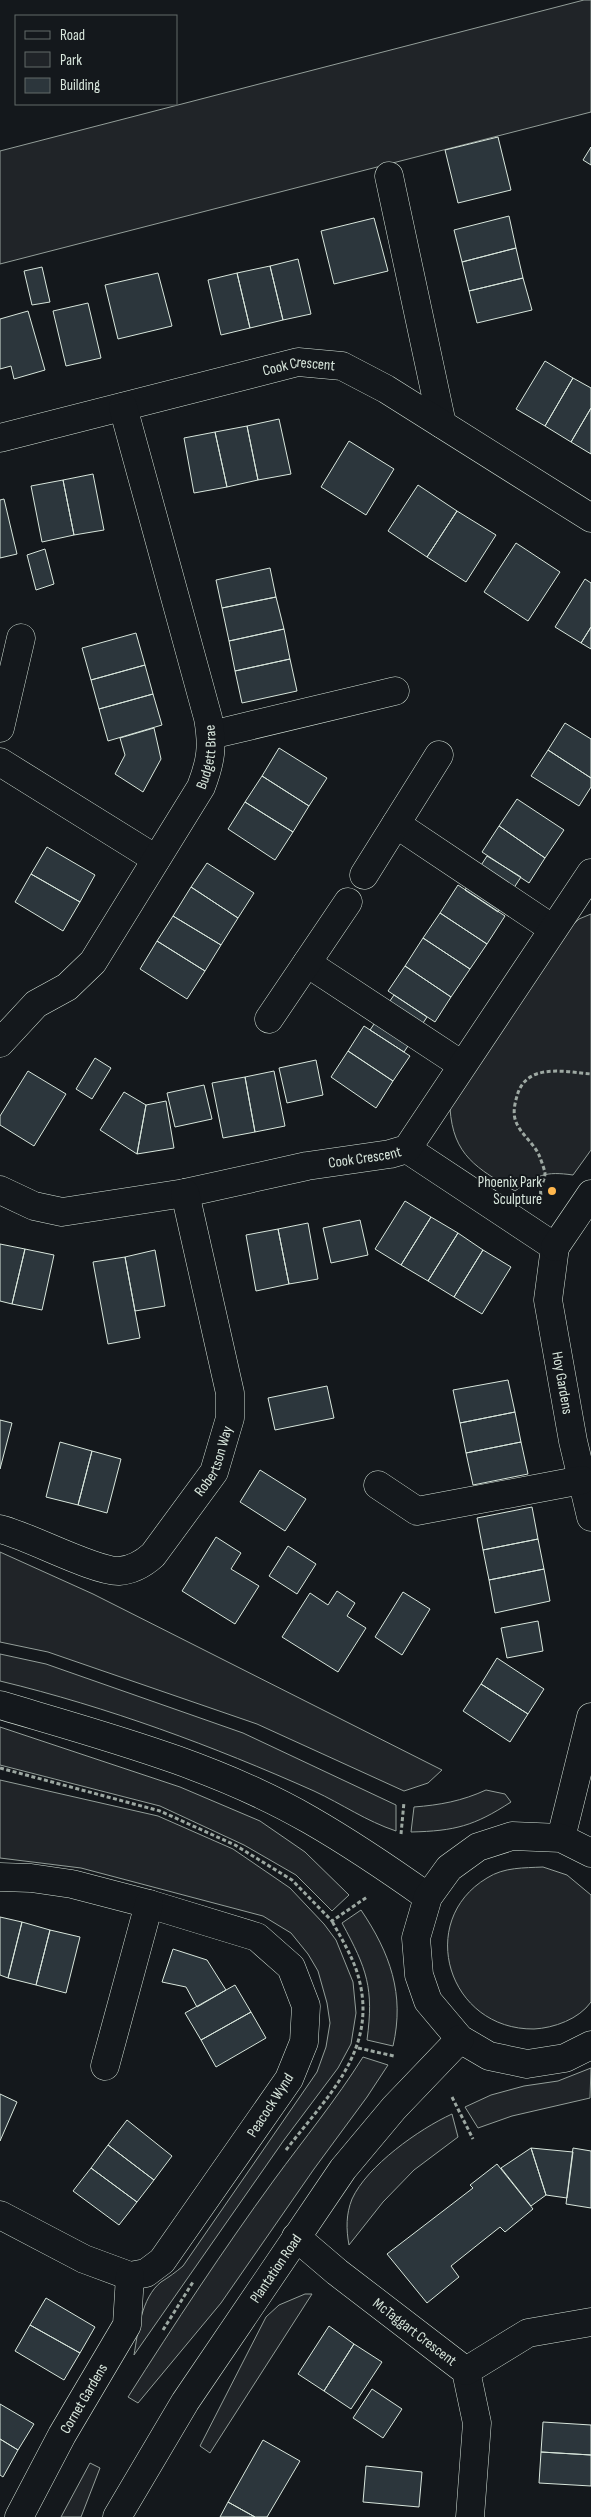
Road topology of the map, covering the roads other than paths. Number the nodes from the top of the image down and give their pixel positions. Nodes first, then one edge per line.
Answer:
1 (389, 176) dead end
2 (122, 407) junction
3 (442, 424) junction
4 (0, 438) edge
5 (591, 518) edge
6 (21, 638) dead end
7 (396, 691) dead end
8 (0, 728) edge
9 (211, 735) junction
10 (439, 755) dead end
11 (0, 762) edge
12 (396, 824) junction
13 (156, 859) junction
14 (591, 873) edge
15 (364, 875) dead end
16 (348, 902) dead end
17 (553, 929) junction
18 (307, 963) junction
19 (269, 1019) dead end
20 (0, 1043) edge
21 (462, 1065) junction
22 (407, 1148) junction
23 (0, 1190) edge
24 (185, 1193) junction
25 (591, 1194) edge
26 (555, 1247) junction
27 (582, 1480) junction
28 (378, 1484) dead end
29 (591, 1517) edge
30 (0, 1529) edge
31 (0, 1705) edge
32 (591, 1717) edge
33 (561, 1838) junction
34 (591, 1853) edge
35 (0, 1877) edge
36 (428, 1897) junction
37 (149, 1904) junction
38 (460, 2038) junction
39 (591, 2045) edge
40 (105, 2066) dead end
41 (0, 2215) edge
42 (296, 2237) junction
43 (130, 2276) junction
44 (591, 2322) edge
45 (466, 2372) junction
46 (18, 2517) edge
47 (117, 2517) edge
48 (470, 2517) edge

1 - 3 street
2 - 3 street, Cook Crescent
2 - 4 street, Cook Crescent
2 - 9 street, Budgett Brae
3 - 5 street, Cook Crescent
6 - 8 street
7 - 9 street
9 - 13 street, Budgett Brae
10 - 12 street
11 - 13 street
12 - 15 street
12 - 17 street
13 - 20 street, Budgett Brae
14 - 17 street, Cook Crescent
16 - 18 street
17 - 21 street, Cook Crescent
18 - 19 street
18 - 21 street
21 - 22 street, Cook Crescent
22 - 24 street, Cook Crescent
22 - 26 street
23 - 24 street, Cook Crescent
24 - 30 street, Robertson Way
25 - 26 street, Hoy Gardens
26 - 27 street, Hoy Gardens
27 - 28 street
27 - 29 street, Hoy Gardens
31 - 36 street
32 - 33 street
33 - 34 street
33 - 36 street
35 - 37 street, Peacock Wynd
36 - 38 street
37 - 40 street
37 - 43 street, Peacock Wynd
38 - 39 street
38 - 42 street, Plantation Road
41 - 43 street
42 - 45 street, McTaggart Crescent
42 - 47 street, Plantation Road
43 - 46 street, Cornet Gardens
44 - 45 street
45 - 48 street, McTaggart Crescent

